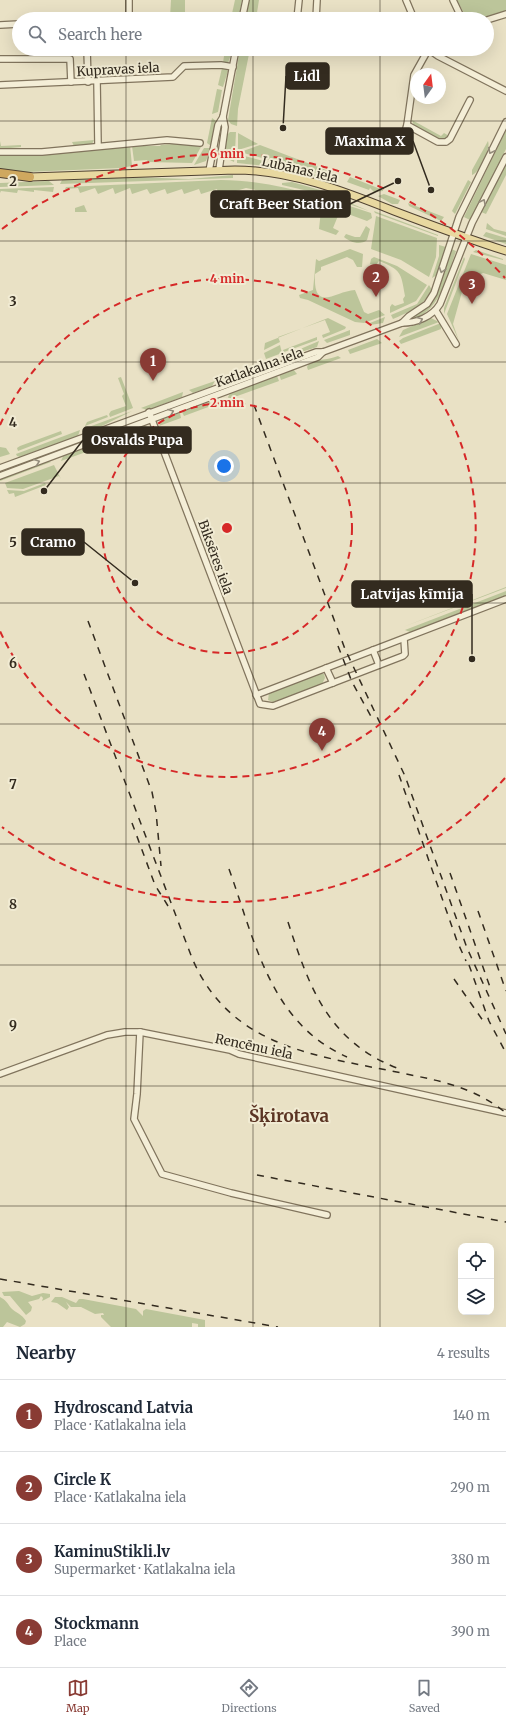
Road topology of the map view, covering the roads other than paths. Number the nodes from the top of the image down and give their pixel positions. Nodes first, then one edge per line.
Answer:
1 (129, 0) edge
2 (246, 0) edge
3 (299, 0) edge
4 (317, 0) edge
5 (406, 0) edge
6 (453, 0) edge
7 (129, 12) edge
8 (243, 12) edge
9 (298, 12) edge
10 (316, 12) edge
11 (411, 12) edge
12 (459, 12) edge
13 (506, 14) edge
14 (494, 18) edge
15 (12, 24) edge
16 (0, 25) edge
17 (87, 56) edge
18 (234, 56) edge
19 (424, 56) edge
20 (441, 56) edge
21 (0, 59) edge
22 (232, 67) junction
23 (97, 81) junction
24 (71, 82) junction
25 (88, 82) junction
26 (0, 86) edge
27 (506, 91) edge
28 (470, 100) dead end
29 (223, 117) junction
30 (506, 122) edge
31 (407, 125) junction
32 (200, 143) dead end
33 (98, 145) junction
34 (399, 150) dead end
35 (0, 152) edge
36 (506, 157) edge
37 (219, 170) junction
38 (209, 171) junction
39 (0, 173) edge
40 (30, 176) junction
41 (0, 179) edge
42 (454, 233) junction
43 (466, 237) junction
44 (506, 251) edge
45 (436, 311) junction
46 (402, 322) junction
47 (456, 344) dead end
48 (322, 352) junction
49 (150, 412) junction
50 (153, 419) junction
51 (0, 468) edge
52 (0, 476) edge
53 (506, 599) edge
54 (404, 639) junction
55 (373, 650) junction
56 (379, 665) junction
57 (326, 668) junction
58 (333, 683) junction
59 (256, 695) junction
60 (140, 1032) junction
61 (0, 1074) edge
62 (506, 1113) edge
63 (326, 1215) dead end

1 - 7 street
2 - 8 street
3 - 9 street
4 - 10 street
5 - 11 street
6 - 12 street
13 - 14 street
15 - 16 street
17 - 25 street
18 - 22 street
19 - 31 street
20 - 27 street
21 - 24 street
22 - 23 street, Kupravas iela
22 - 29 street
23 - 25 street, Kupravas iela
23 - 33 street
24 - 25 street, Kupravas iela
24 - 26 street, Kupravas iela
28 - 31 street
29 - 37 street
29 - 38 street
30 -> 42 street, Katlakalna iela
31 - 34 street
32 - 33 street
33 - 35 street
43 -> 36 street
37 - 38 main road, Lubānas iela
37 - 42 main road, Lubānas iela
38 - 40 main road, Lubānas iela
39 - 40 highway, Lubānas iela
40 - 41 highway, Lubānas iela
42 - 43 main road, Lubānas iela
42 -> 46 street, Katlakalna iela
43 - 44 main road, Lubānas iela
43 - 45 street
46 -> 45 street, Katlakalna iela
45 - 47 street
46 - 48 street, Katlakalna iela
48 - 49 street, Katlakalna iela
50 -> 48 street, Katlakalna iela
49 - 50 street, Biksēres iela
49 - 51 street, Katlakalna iela
52 -> 50 street, Katlakalna iela
50 - 59 street, Biksēres iela
53 - 54 street
54 - 55 street
54 - 56 street
55 - 56 street
55 - 57 street
56 - 58 street
57 - 58 street
57 - 59 street
58 - 59 street, Biksēres iela
60 - 61 street, Rencēnu iela
60 - 62 street, Rencēnu iela
60 - 63 street

